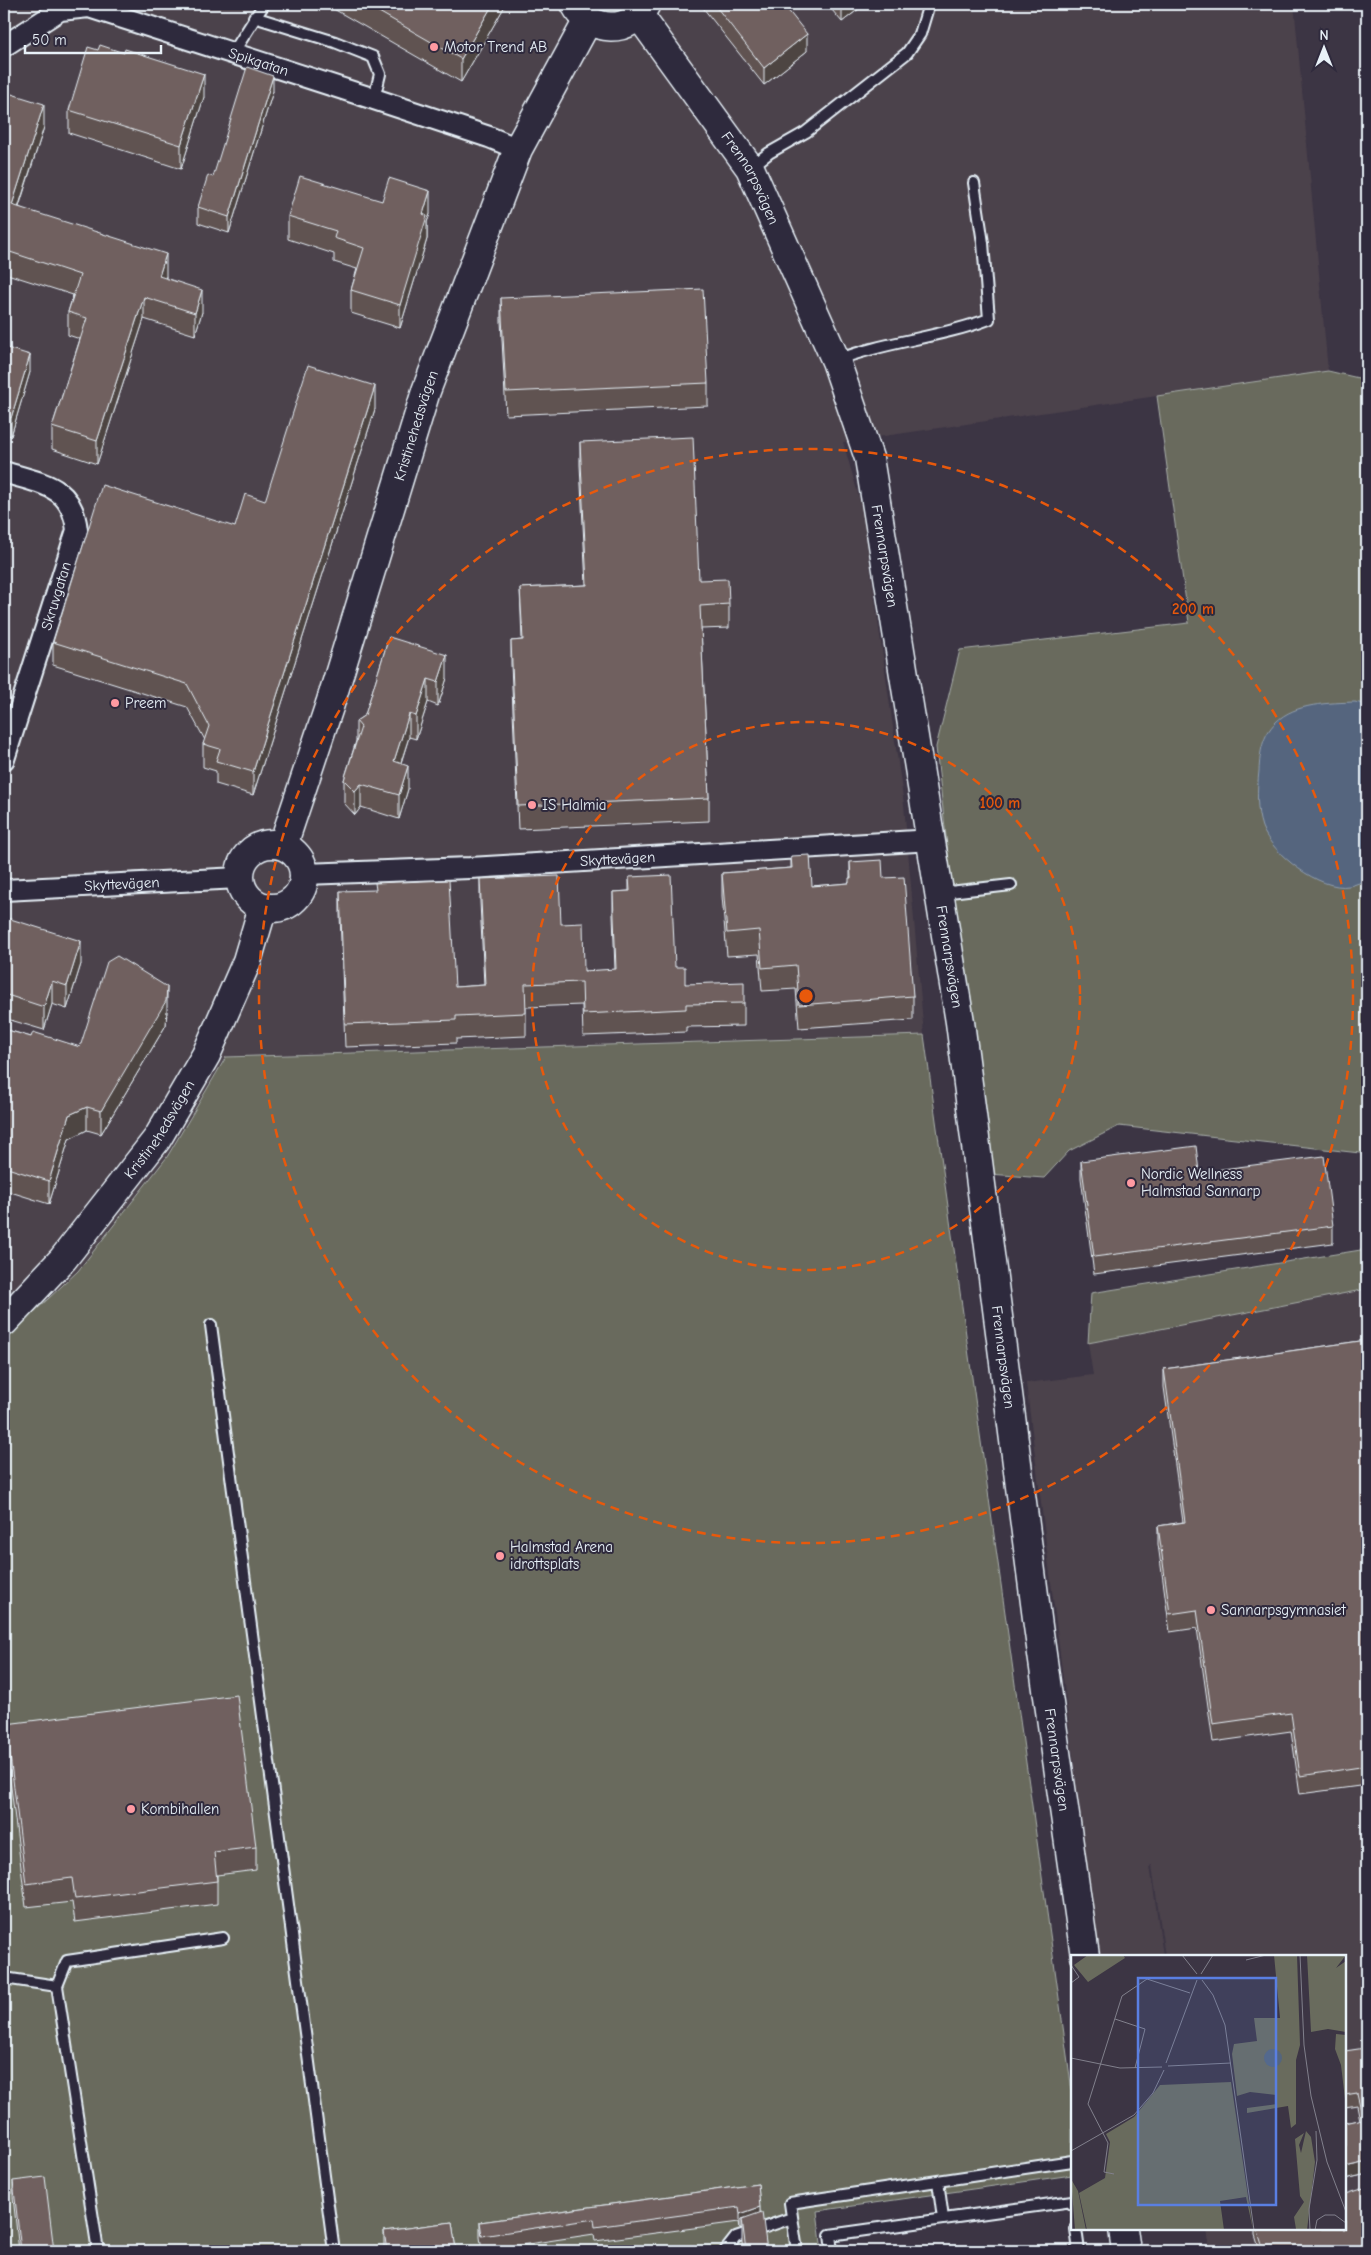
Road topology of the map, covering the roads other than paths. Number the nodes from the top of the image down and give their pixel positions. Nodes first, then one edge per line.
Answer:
1 (264, 4) edge
2 (929, 4) edge
3 (642, 9) edge
4 (581, 12) edge
5 (254, 17) junction
6 (4, 46) edge
7 (233, 52) junction
8 (374, 98) junction
9 (518, 150) junction
10 (750, 168) junction
11 (974, 183) dead end
12 (836, 361) junction
13 (4, 472) edge
14 (4, 759) edge
15 (932, 840) junction
16 (283, 845) junction
17 (304, 874) junction
18 (239, 878) junction
19 (1011, 885) dead end
20 (4, 890) edge
21 (940, 893) junction
22 (263, 907) junction
23 (4, 1322) edge
24 (211, 1325) dead end
25 (224, 1938) dead end
26 (1085, 1955) edge
27 (4, 1978) edge
28 (57, 1986) junction
29 (1071, 2161) edge
30 (938, 2181) junction
31 (1071, 2201) edge
32 (792, 2218) junction
33 (943, 2219) junction
34 (1076, 2230) edge
35 (1123, 2230) edge
36 (98, 2251) edge
37 (334, 2251) edge
38 (725, 2251) edge
39 (797, 2251) edge
40 (832, 2251) edge
41 (1078, 2251) edge
42 (1126, 2251) edge

1 - 5 lane
2 - 10 lane
3 - 4 street, Kristinehedsvägen
3 - 10 street, Frennarpsvägen
4 - 9 street, Kristinehedsvägen
5 - 7 lane
5 - 8 lane
6 - 7 street, Spikgatan
7 - 8 street, Spikgatan
8 - 9 street, Spikgatan
9 - 16 street, Kristinehedsvägen
10 - 12 street, Frennarpsvägen
11 - 12 lane
12 - 15 street, Frennarpsvägen
13 - 14 street, Skruvgatan
15 - 17 street, Skyttevägen
15 - 21 street, Frennarpsvägen
16 - 17 street
16 - 18 street
17 - 22 street
18 - 20 street, Skyttevägen
18 - 22 street
19 - 21 lane
21 - 26 street, Frennarpsvägen
22 - 23 street, Kristinehedsvägen
24 - 37 lane
25 - 28 lane
27 - 28 lane
28 - 36 lane
29 - 30 lane
30 - 32 lane
30 - 33 lane
31 - 33 lane
32 - 38 lane
32 - 39 lane
33 - 40 lane
34 - 41 lane
35 - 42 street

